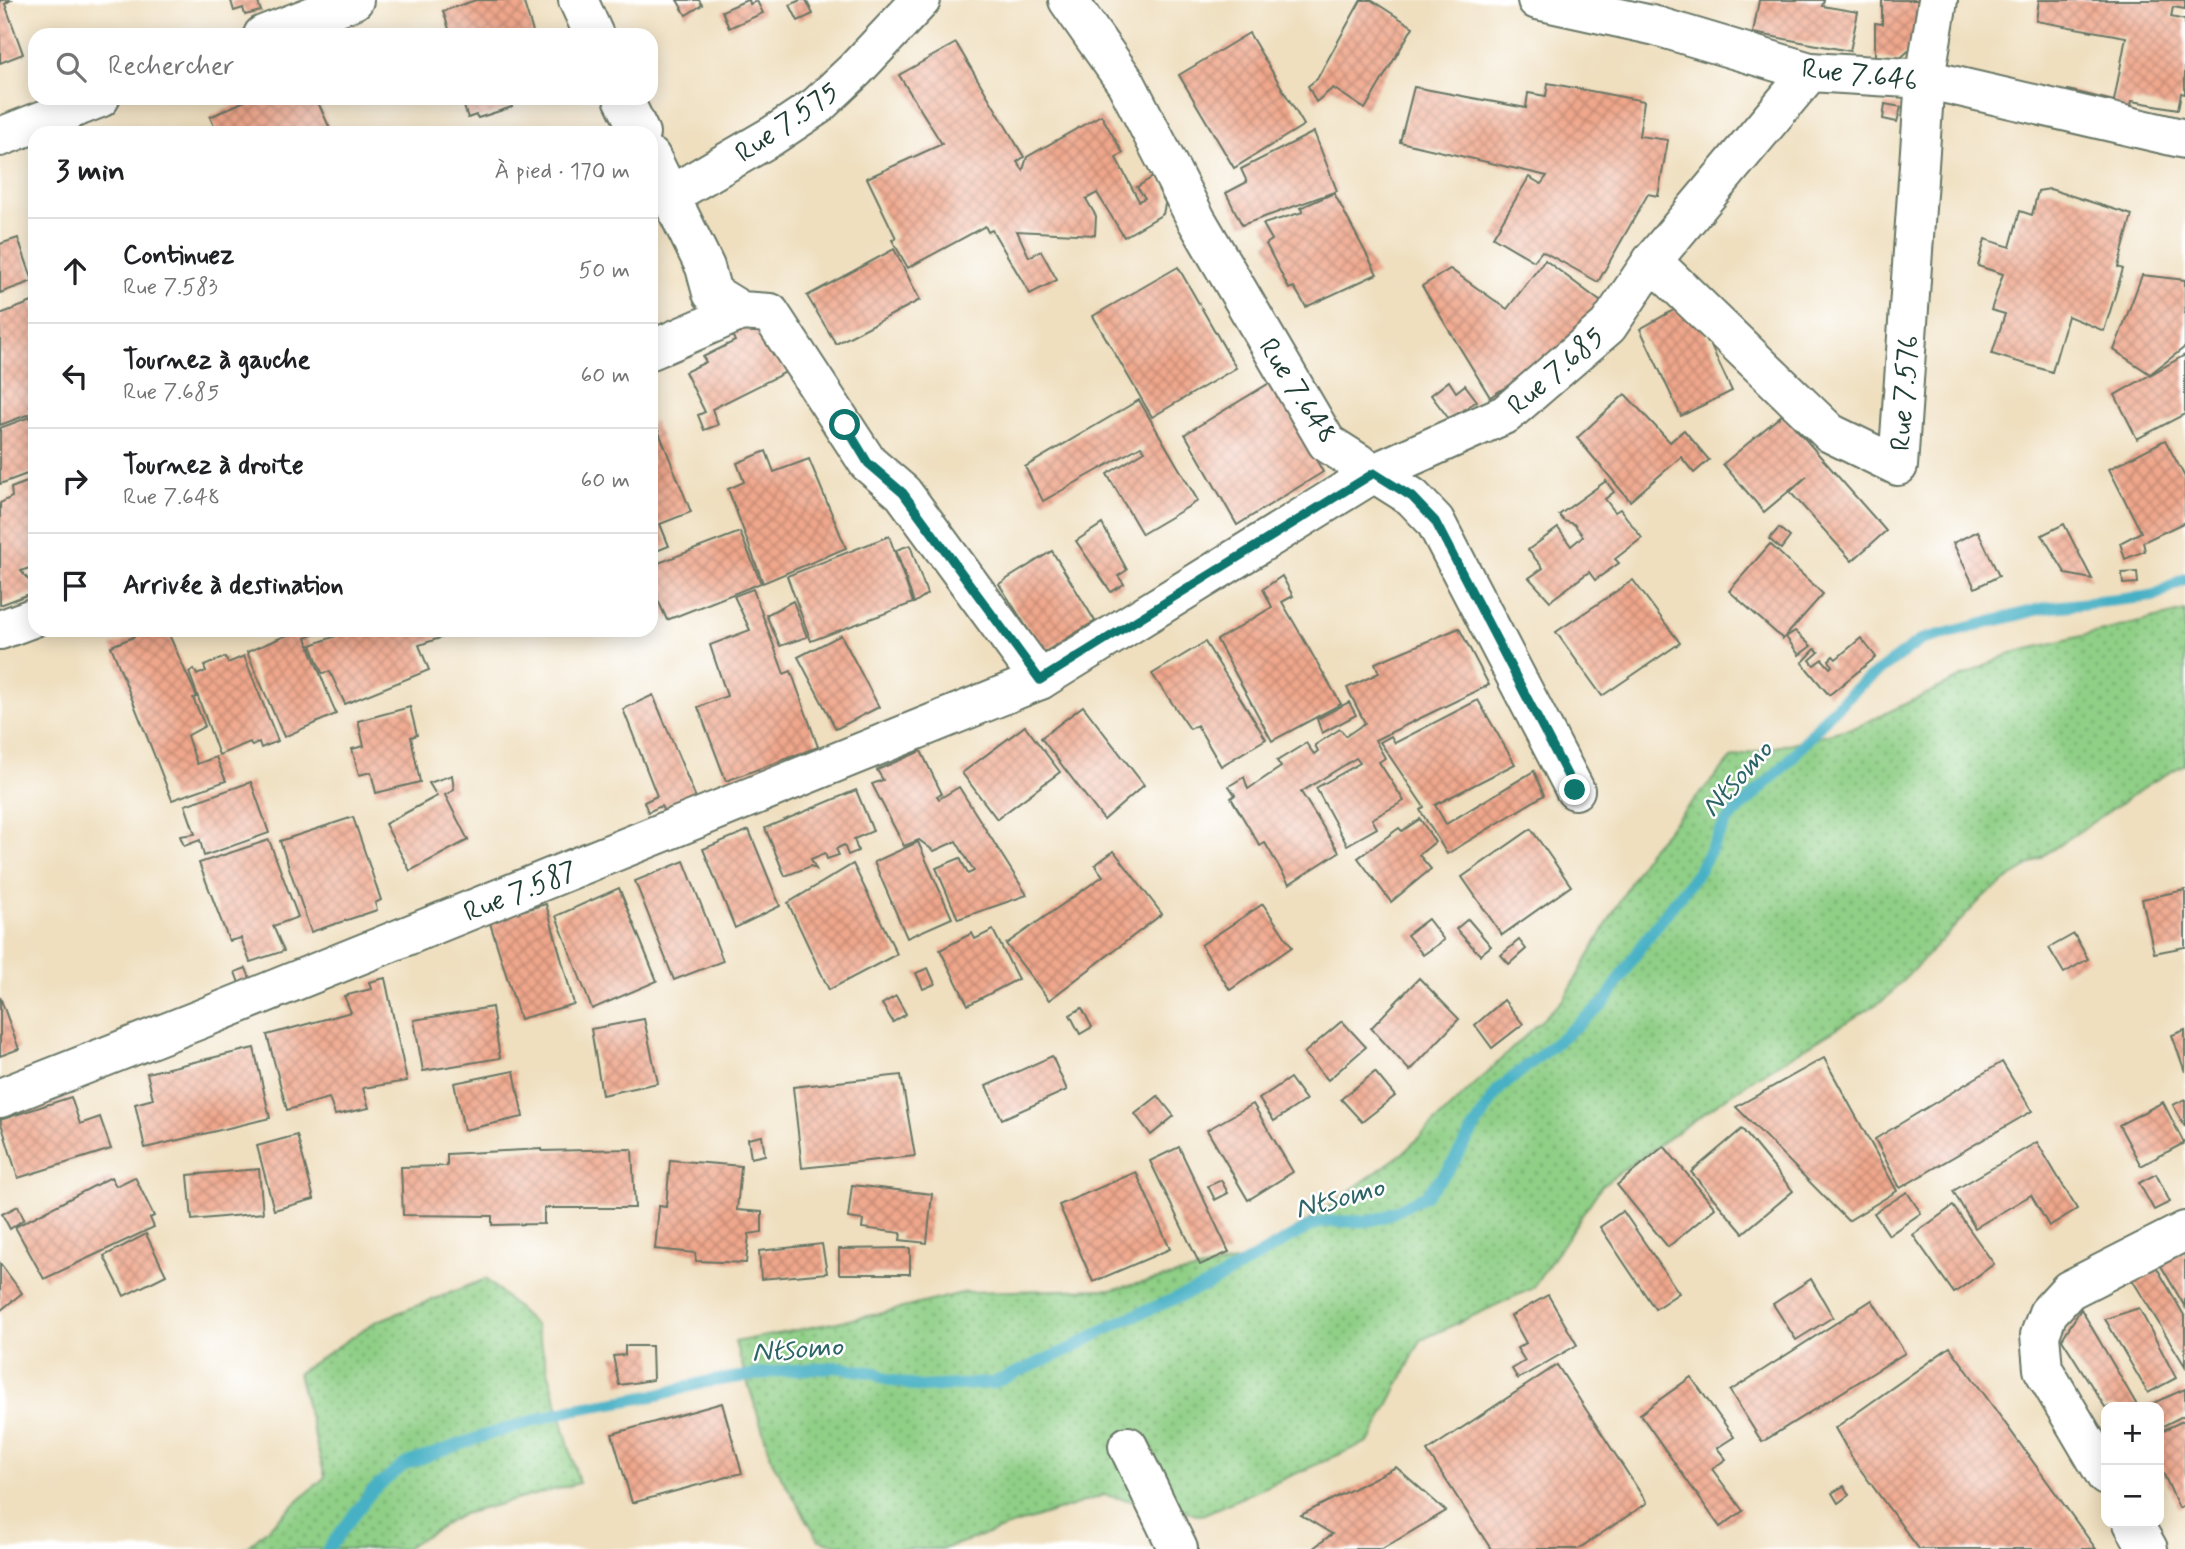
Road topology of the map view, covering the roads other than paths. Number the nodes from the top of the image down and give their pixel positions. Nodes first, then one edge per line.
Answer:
1 (354, 0) edge
2 (578, 0) edge
3 (921, 0) edge
4 (1068, 0) edge
5 (1536, 0) edge
6 (1938, 0) edge
7 (281, 28) edge
8 (591, 28) edge
9 (1810, 72) junction
10 (1925, 79) junction
11 (82, 105) edge
12 (627, 105) edge
13 (637, 126) edge
14 (0, 136) edge
15 (2185, 139) edge
16 (658, 172) edge
17 (669, 196) junction
18 (1652, 261) junction
19 (741, 311) junction
20 (658, 347) edge
21 (1374, 473) junction
22 (28, 620) edge
23 (0, 630) edge
24 (1040, 680) junction
25 (1575, 790) dead end
26 (0, 1098) edge
27 (2185, 1231) edge
28 (1128, 1446) dead end
29 (2101, 1468) edge
30 (2136, 1528) edge
31 (1178, 1549) edge
32 (2148, 1549) edge

1 - 7 street
2 - 8 street
3 - 17 street, Rue 7.575
4 - 21 street, Rue 7.648
5 - 9 street, Rue 7.646
6 - 10 street, Rue 7.576
9 - 10 street, Rue 7.646
9 - 18 street, Rue 7.685
10 - 15 street, Rue 7.646
10 - 18 street, Rue 7.576
11 - 14 street
12 - 13 street
16 - 17 street
17 - 19 street
18 - 21 street, Rue 7.685
19 - 20 street
19 - 24 street
21 - 24 street, Rue 7.685
21 - 25 street, Rue 7.648
22 - 23 street
24 - 26 street, Rue 7.587
27 - 29 street
28 - 31 street
30 - 32 street

